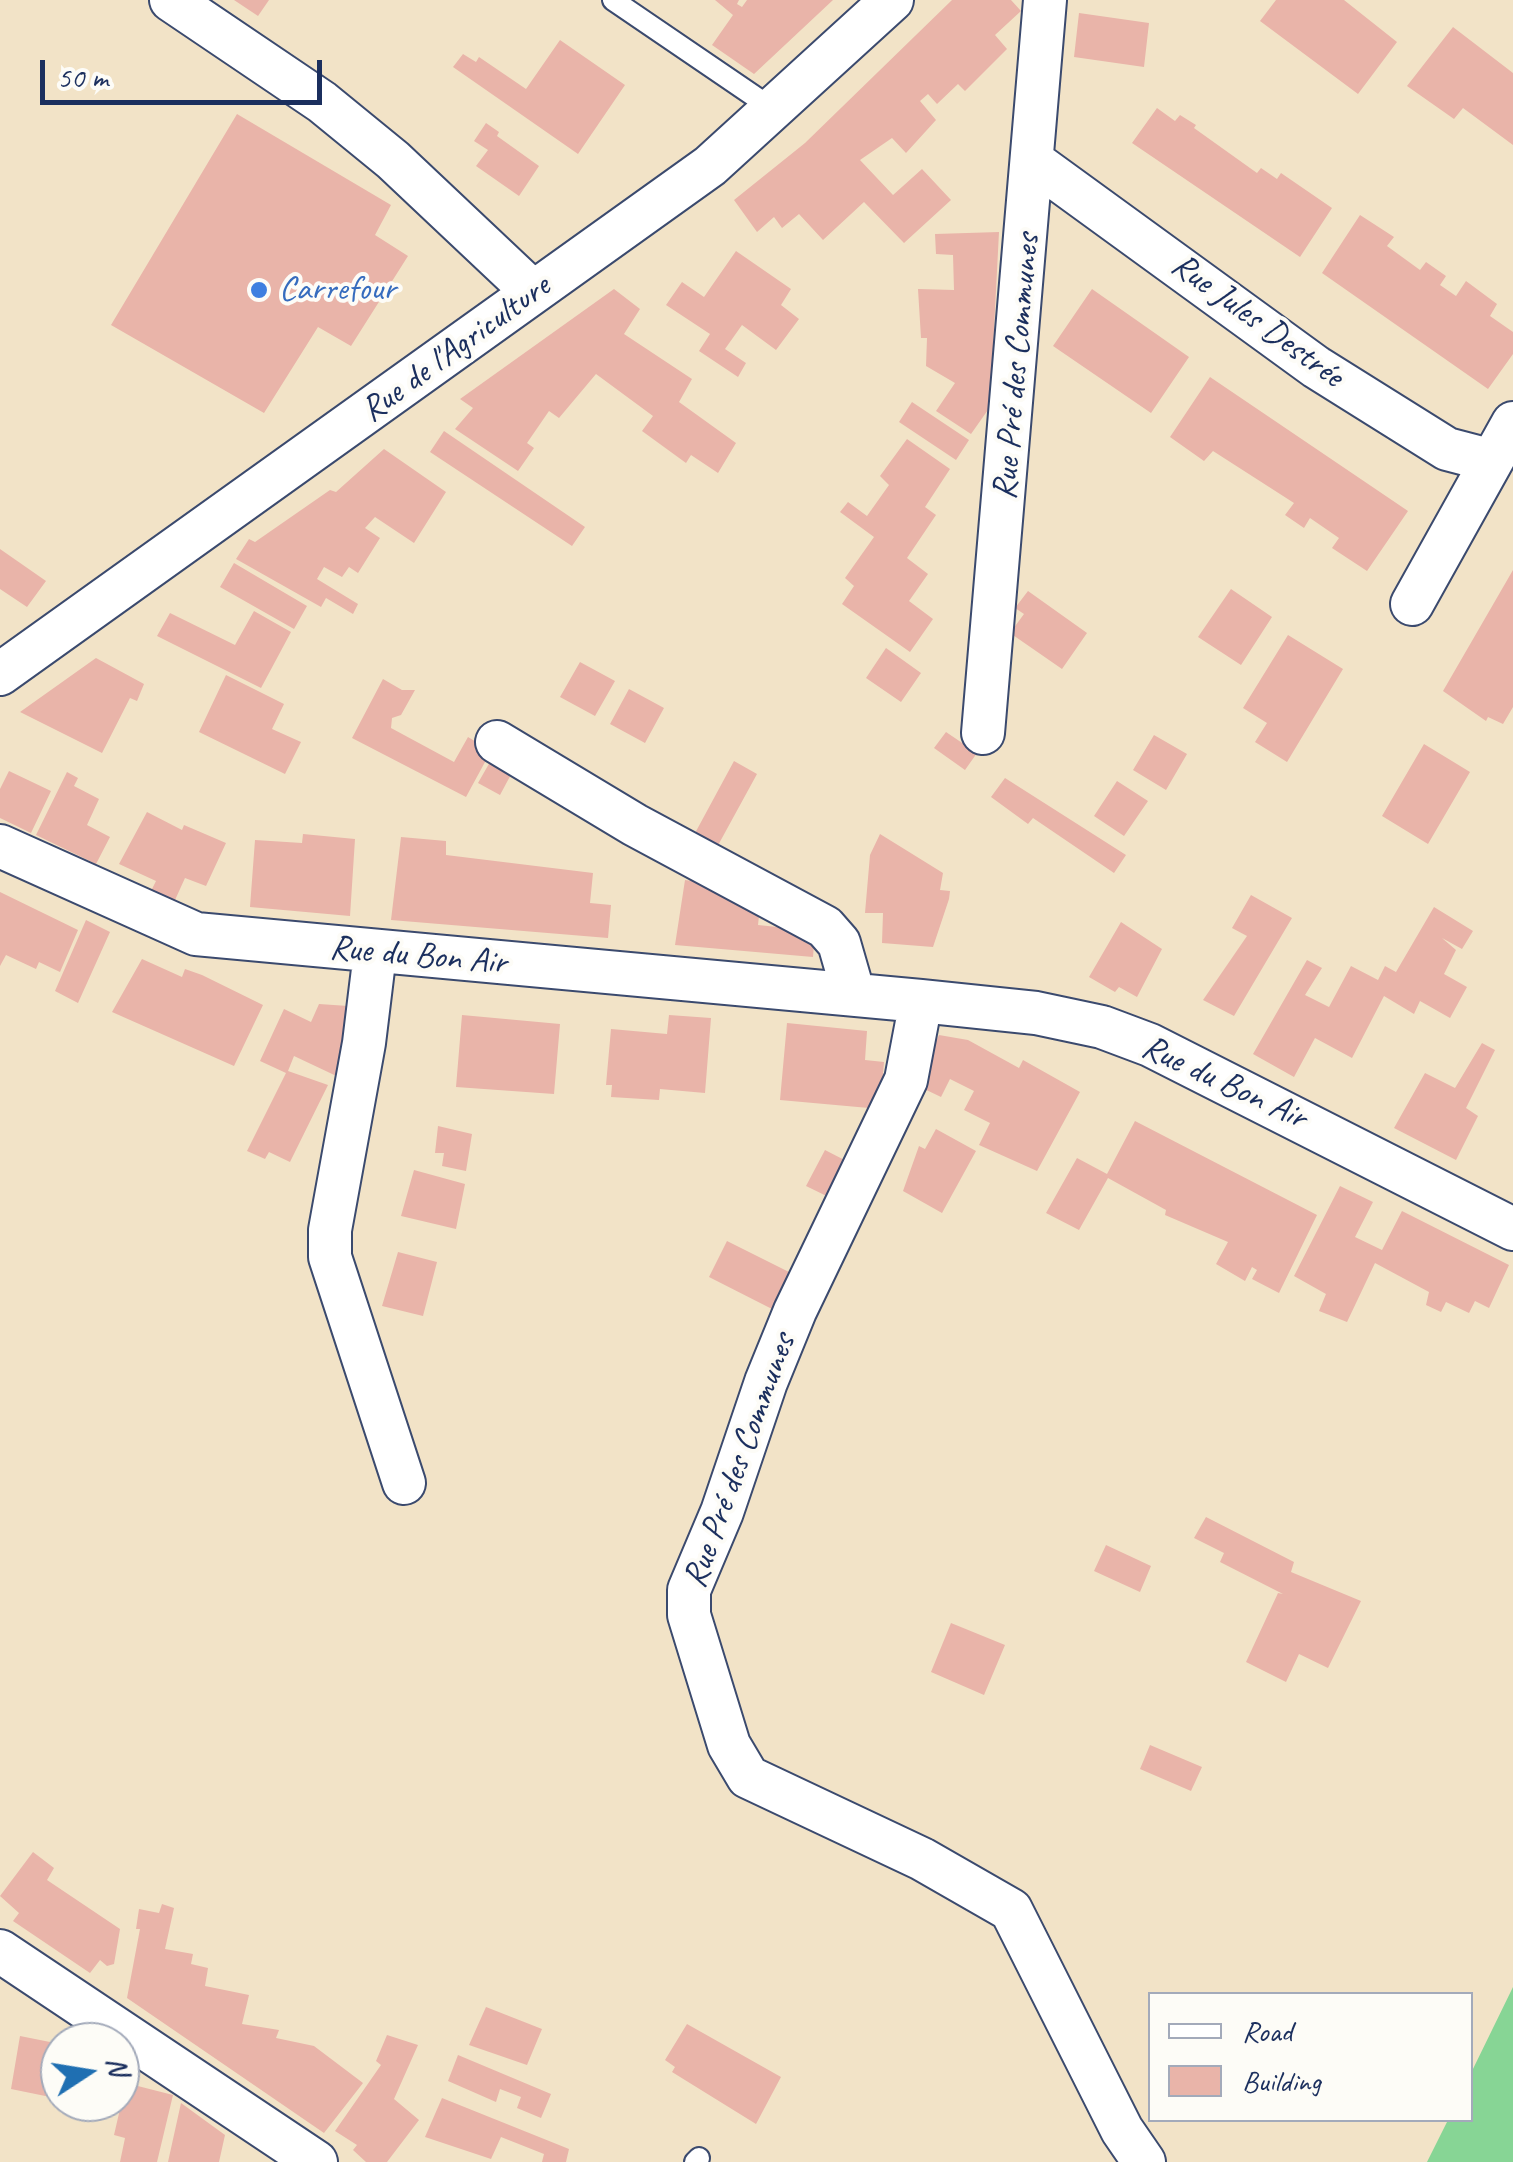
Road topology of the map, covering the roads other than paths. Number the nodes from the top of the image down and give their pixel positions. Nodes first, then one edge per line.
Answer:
1 (171, 0) edge
2 (613, 0) edge
3 (892, 0) edge
4 (1046, 0) edge
5 (776, 110) junction
6 (1034, 162) junction
7 (532, 292) junction
8 (1513, 423) edge
9 (1489, 460) junction
10 (1412, 604) dead end
11 (0, 674) edge
12 (983, 733) dead end
13 (497, 742) dead end
14 (0, 846) edge
15 (375, 953) junction
16 (854, 995) junction
17 (921, 1001) junction
18 (1513, 1229) edge
19 (404, 1483) dead end
20 (0, 1951) edge
21 (316, 2162) edge
22 (1144, 2162) edge

1 - 7 street
2 - 5 lane
3 - 5 street, Rue de l'Agriculture
4 - 6 street, Rue Pré des Communes
5 - 7 street, Rue de l'Agriculture
6 - 9 street, Rue Jules Destrée
6 - 12 street, Rue Pré des Communes
7 - 11 street, Rue de l'Agriculture
8 - 9 street
9 - 10 street
13 - 16 street
14 - 15 street, Rue du Bon Air
15 - 16 street, Rue du Bon Air
15 - 19 street
16 - 17 street, Rue du Bon Air
17 - 18 street, Rue du Bon Air
17 - 22 street, Rue Pré des Communes
20 - 21 street

